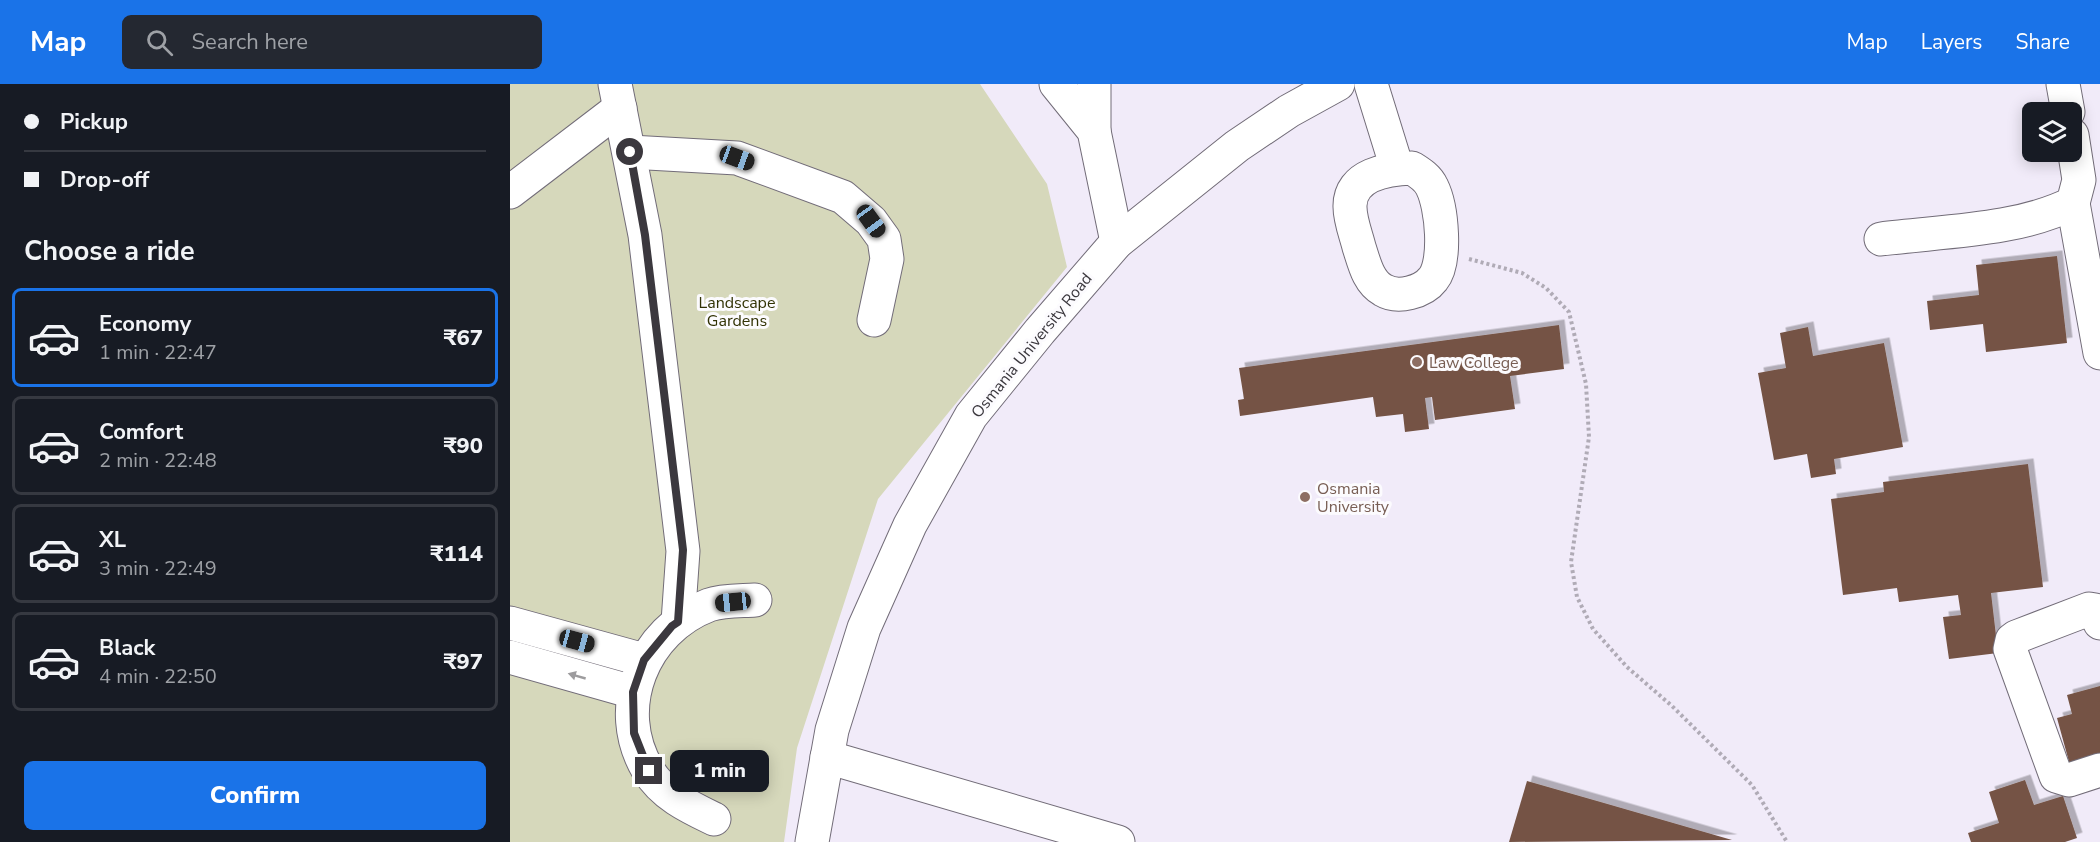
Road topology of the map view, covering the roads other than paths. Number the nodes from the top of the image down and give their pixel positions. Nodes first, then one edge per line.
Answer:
1 (1056, 84) edge
2 (1094, 84) edge
3 (1338, 84) edge
4 (1371, 84) edge
5 (2063, 84) edge
6 (617, 96) edge
7 (2066, 102) edge
8 (1094, 131) junction
9 (630, 152) junction
10 (2076, 162) edge
11 (1397, 168) junction
12 (510, 192) edge
13 (2073, 203) junction
14 (1881, 239) dead end
15 (1118, 242) junction
16 (874, 320) dead end
17 (2100, 353) edge
18 (755, 600) dead end
19 (678, 622) junction
20 (510, 623) edge
21 (2100, 623) edge
22 (510, 657) edge
23 (644, 660) junction
24 (633, 692) junction
25 (827, 757) junction
26 (2100, 770) edge
27 (714, 819) dead end
28 (812, 842) edge
29 (1118, 842) edge

1 - 8 main road
2 - 8 main road
3 - 15 main road, Osmania University Road
4 - 11 main road
5 - 7 main road
6 - 9 main road
6 - 12 main road
8 - 15 main road
9 - 16 main road
9 - 19 main road
10 - 13 main road
11 - 11 main road
13 - 14 main road
13 - 17 main road
15 - 25 main road, Osmania University Road
18 - 19 main road
19 - 23 main road
20 - 23 main road
21 - 26 main road
24 -> 22 main road
23 - 24 main road
24 - 27 main road
25 - 28 main road, Osmania University Road
25 - 29 main road

